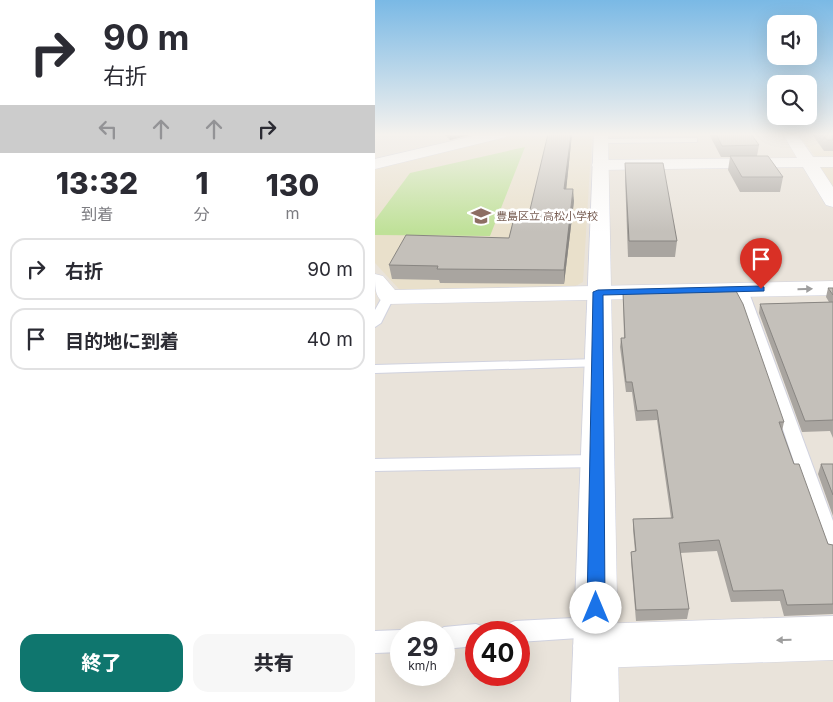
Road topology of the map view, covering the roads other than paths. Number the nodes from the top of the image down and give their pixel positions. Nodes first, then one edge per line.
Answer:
1 (601, 167) edge
2 (811, 167) edge
3 (833, 201) edge
4 (833, 288) edge
5 (742, 290) junction
6 (598, 292) junction
7 (379, 293) edge
8 (375, 323) edge
9 (599, 364) junction
10 (375, 369) edge
11 (597, 461) junction
12 (375, 465) edge
13 (833, 548) edge
14 (530, 633) edge
15 (596, 636) junction
16 (833, 638) edge
17 (390, 641) edge
18 (375, 642) edge
19 (595, 702) edge

1 - 6 street
2 - 3 street
5 -> 4 street
5 - 6 street
5 - 13 lane
6 - 7 street
6 - 9 street
7 - 8 lane
9 - 10 lane
9 - 11 street
11 - 12 lane
11 - 15 street
14 - 15 lane
16 -> 15 street
15 - 19 street
17 - 18 lane

